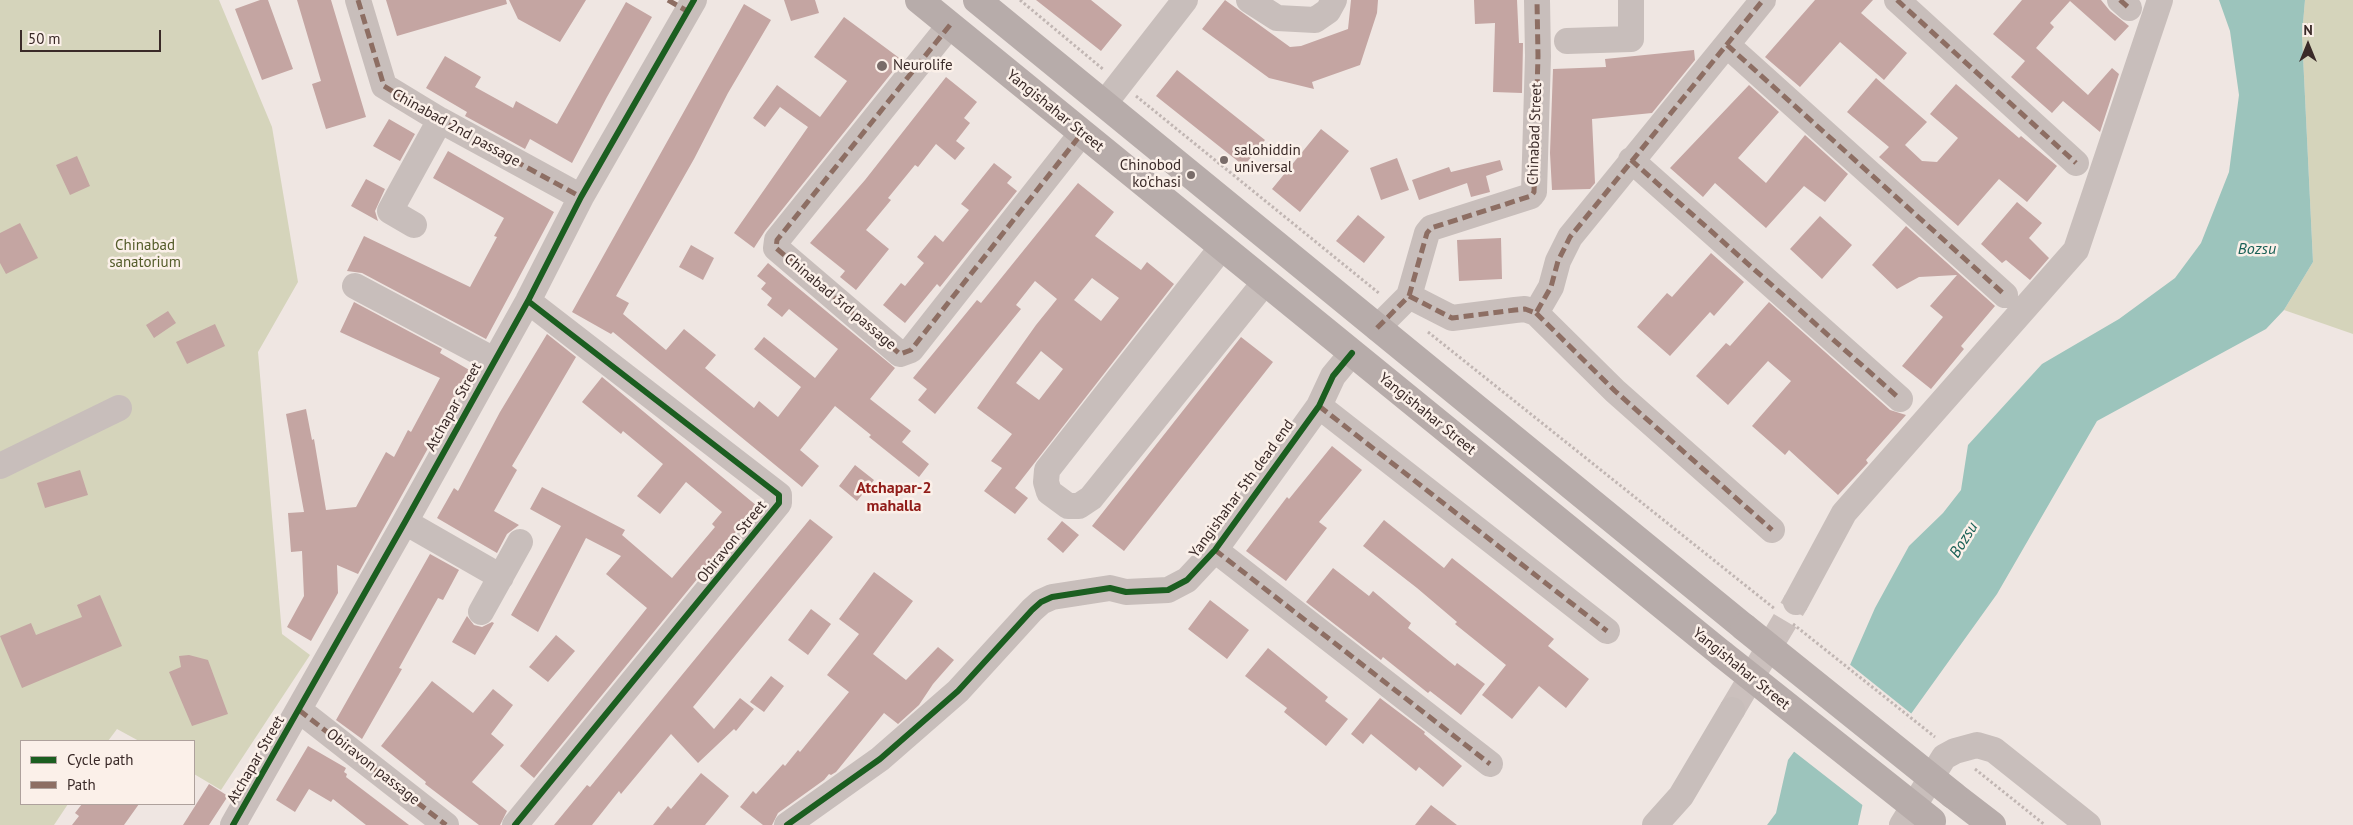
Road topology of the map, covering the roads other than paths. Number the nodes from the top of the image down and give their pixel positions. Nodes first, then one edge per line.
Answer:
1 (358, 0) edge
2 (919, 0) edge
3 (977, 0) edge
4 (1185, 0) edge
5 (1249, 0) edge
6 (1334, 0) edge
7 (1537, 0) edge
8 (1631, 0) edge
9 (1763, 0) edge
10 (1897, 0) edge
11 (2160, 0) edge
12 (683, 4) edge
13 (950, 25) junction
14 (1567, 41) dead end
15 (1727, 45) junction
16 (1036, 48) junction
17 (1014, 77) junction
18 (1112, 94) junction
19 (440, 120) junction
20 (1082, 133) junction
21 (1631, 160) junction
22 (2076, 163) dead end
23 (1178, 164) junction
24 (1155, 192) junction
25 (581, 197) junction
26 (414, 225) dead end
27 (1222, 247) junction
28 (1265, 282) junction
29 (355, 286) dead end
30 (2005, 295) dead end
31 (528, 301) junction
32 (1403, 302) junction
33 (1536, 313) junction
34 (1377, 328) junction
35 (1352, 353) junction
36 (494, 360) junction
37 (1900, 399) dead end
38 (1319, 406) junction
39 (119, 408) dead end
40 (0, 466) edge
41 (405, 522) junction
42 (1772, 530) dead end
43 (520, 542) dead end
44 (1215, 550) junction
45 (501, 577) junction
46 (1787, 611) tunnel mouth
47 (481, 612) dead end
48 (1607, 632) dead end
49 (299, 710) junction
50 (1732, 710) tunnel mouth
51 (1490, 764) dead end
52 (1935, 823) edge
53 (233, 825) edge
54 (446, 825) edge
55 (515, 825) edge
56 (787, 825) edge
57 (1655, 825) edge
58 (1902, 825) edge
59 (1992, 825) edge
60 (2088, 825) edge

1 - 19 street, Chinabad 2nd passage
2 - 13 main road, Yangishahar Street
3 - 16 main road
4 - 18 street
5 - 6 street
7 - 32 street, Chinabad Street
8 - 14 street
9 - 15 street
10 - 22 street
11 - 46 street
12 - 25 street, Atchapar Street
13 - 17 main road, Yangishahar Street
13 - 20 street, Chinabad 3rd passage
15 - 21 street
15 - 30 street
16 - 17 main road
16 - 18 main road
17 - 20 main road, Yangishahar Street
18 - 23 main road
19 - 25 street, Chinabad 2nd passage
19 - 26 street
20 - 24 main road, Yangishahar Street
21 - 33 street
21 - 37 street
23 - 24 main road
23 - 34 main road
24 - 27 main road, Yangishahar Street
25 - 31 street, Atchapar Street
27 - 28 main road, Yangishahar Street
27 - 28 street
28 - 35 main road, Yangishahar Street
29 - 36 street
31 - 36 street, Atchapar Street
31 - 55 street, Obiravon Street
32 - 33 street
32 - 34 street, Chinabad Street
33 - 42 street
34 - 59 main road, bridge
35 - 38 street, Yangishahar 5th dead end
35 - 52 main road, Yangishahar Street, bridge
36 - 41 street, Atchapar Street
38 - 44 street, Yangishahar 5th dead end
38 - 48 street
39 - 40 street
41 - 45 street
41 - 49 street, Atchapar Street
43 - 45 street
44 - 51 street
44 - 56 street, Yangishahar 5th dead end
45 - 47 street
49 - 53 street, Atchapar Street
49 - 54 street, Obiravon passage
50 - 57 street
58 - 60 street

